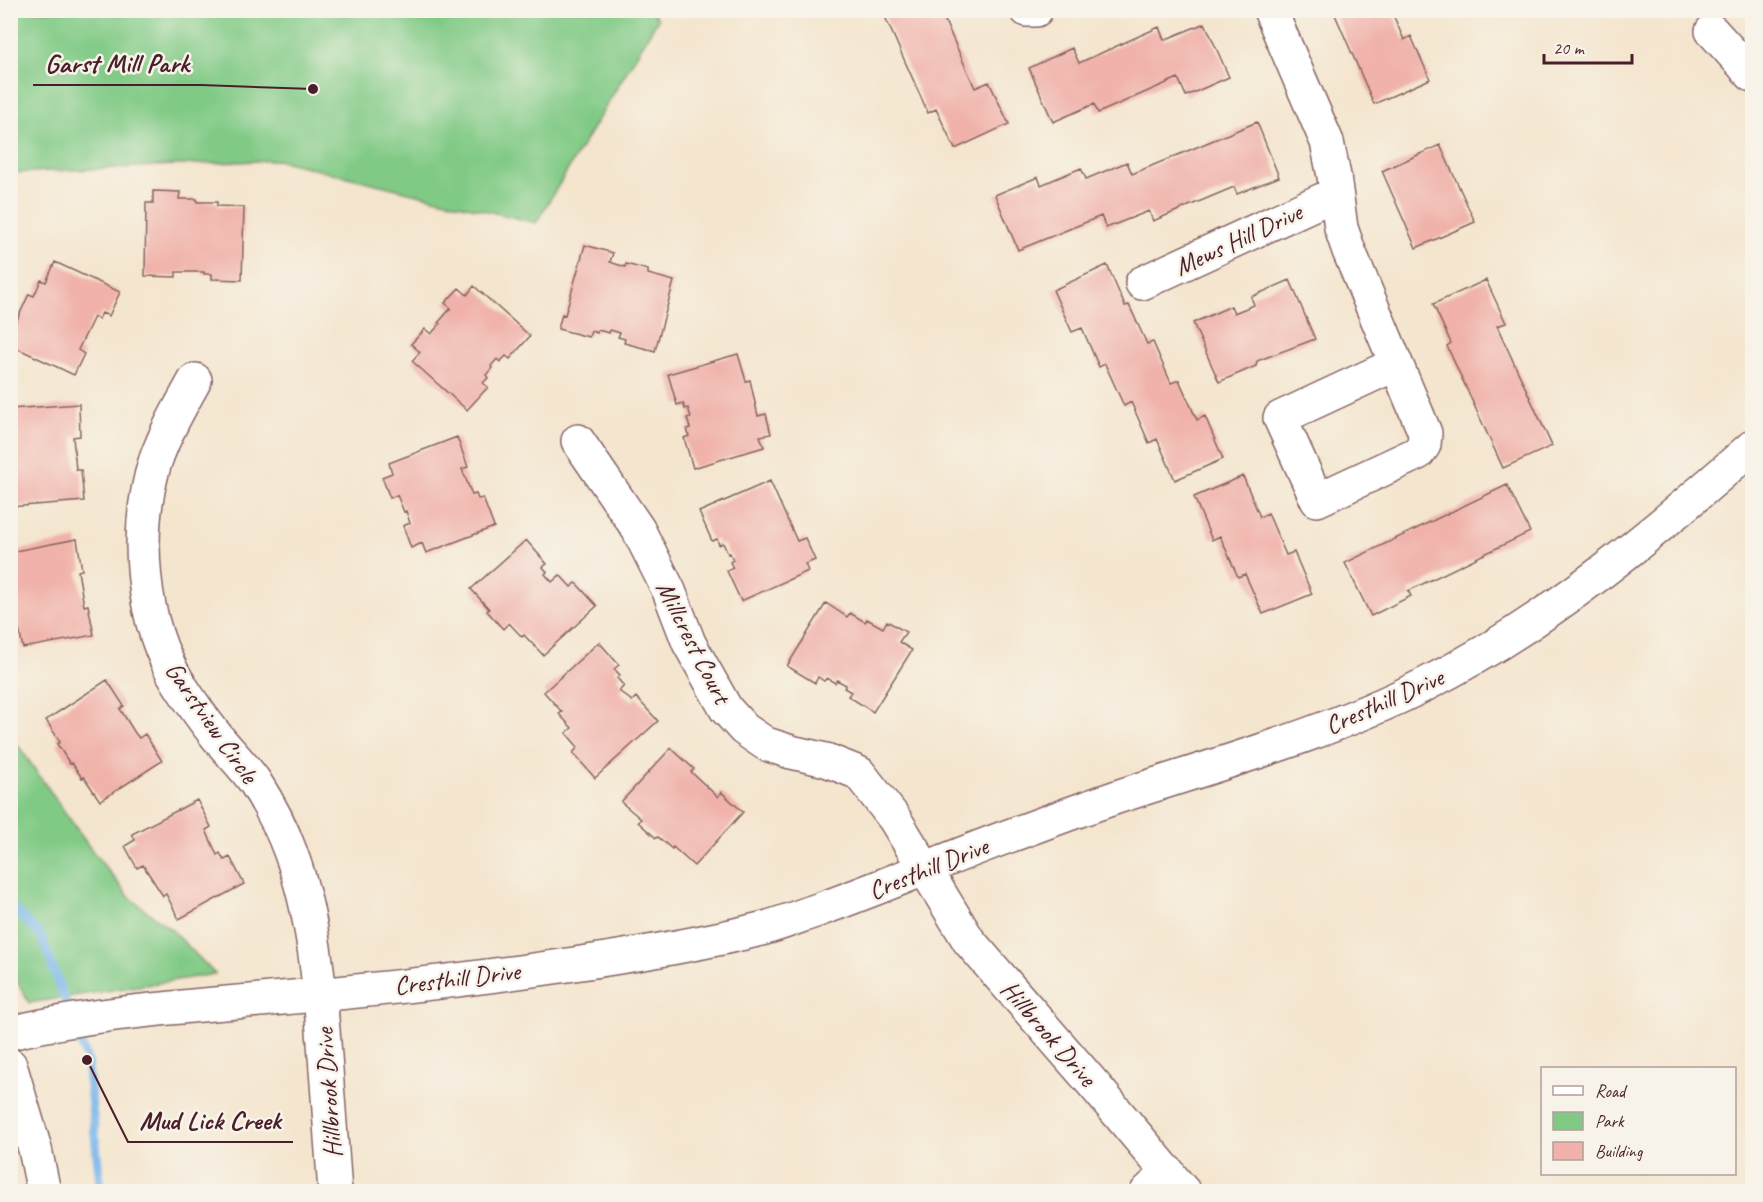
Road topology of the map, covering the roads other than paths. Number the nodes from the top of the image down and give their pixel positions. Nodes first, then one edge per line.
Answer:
1 (1027, 10) edge
2 (1036, 10) edge
3 (1270, 10) edge
4 (1712, 31) dead end
5 (1752, 75) edge
6 (1335, 194) junction
7 (1142, 284) dead end
8 (1396, 363) junction
9 (195, 381) dead end
10 (578, 441) dead end
11 (1752, 447) edge
12 (923, 869) junction
13 (321, 995) junction
14 (10, 1033) edge
15 (10, 1065) edge
16 (1167, 1185) edge
17 (44, 1191) edge
18 (335, 1191) edge

1 - 2 street
3 - 6 street, Mews Hill Drive
4 - 5 street
6 - 7 street, Mews Hill Drive
6 - 8 street, Mews Hill Drive
8 - 8 street, Mews Hill Drive
9 - 13 street, Garstview Circle
10 - 12 street, Millcrest Court
11 - 12 street, Cresthill Drive
12 - 13 street, Cresthill Drive
12 - 16 street, Hillbrook Drive
13 - 14 street, Cresthill Drive
13 - 18 street, Hillbrook Drive
15 - 17 street

